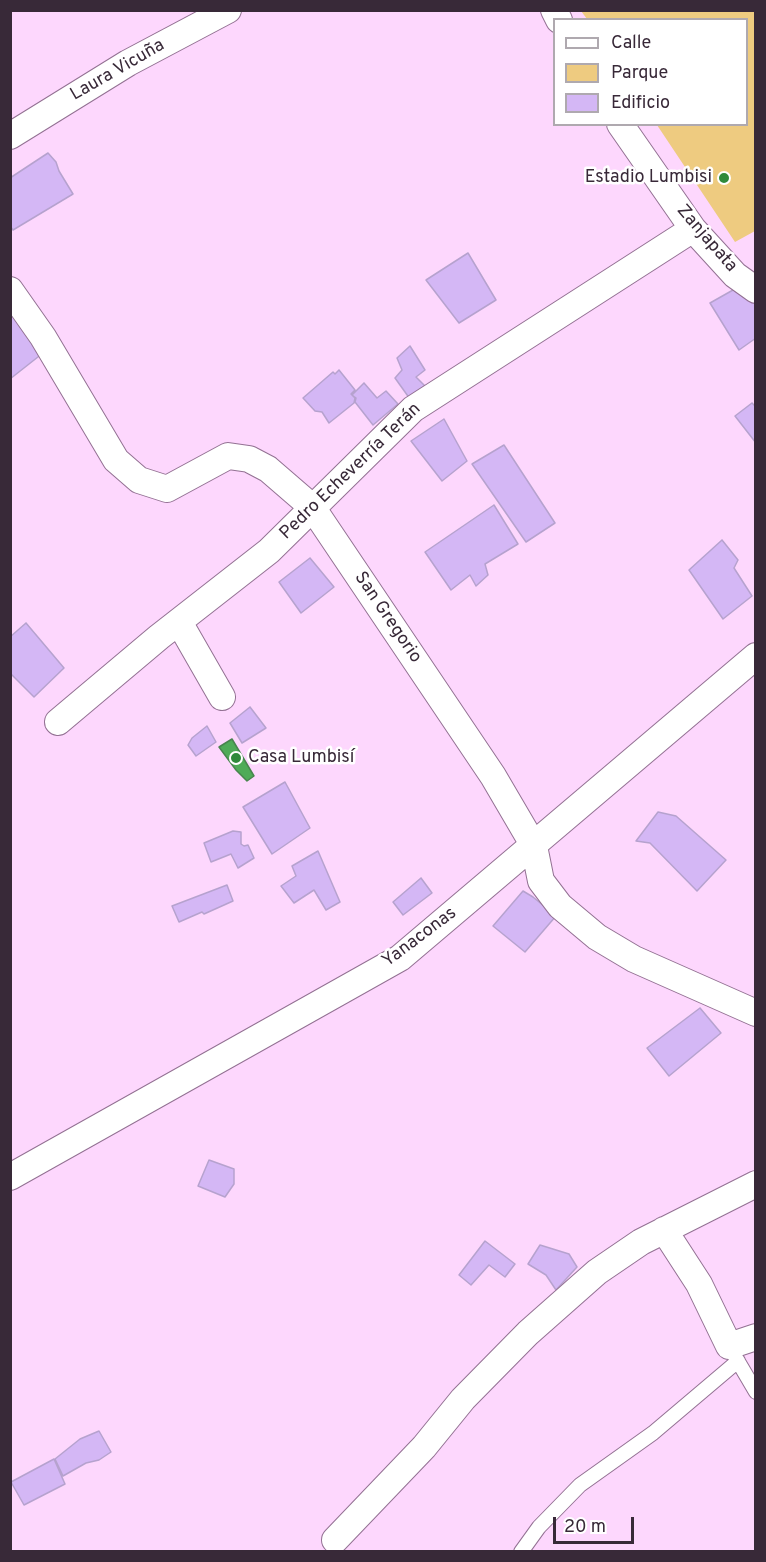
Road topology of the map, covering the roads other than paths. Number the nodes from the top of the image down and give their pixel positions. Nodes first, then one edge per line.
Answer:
1 (228, 10) edge
2 (621, 126) edge
3 (10, 136) edge
4 (693, 229) junction
5 (745, 270) edge
6 (10, 290) edge
7 (756, 290) edge
8 (312, 507) junction
9 (180, 622) junction
10 (756, 656) edge
11 (222, 697) dead end
12 (58, 722) dead end
13 (534, 846) junction
14 (756, 1013) edge
15 (10, 1177) edge
16 (756, 1184) edge
17 (664, 1230) junction
18 (756, 1337) edge
19 (733, 1353) junction
20 (756, 1392) edge
21 (335, 1540) dead end
22 (521, 1551) edge

1 - 3 street, Laura Vicuña
2 - 4 street, Zanjapata
4 - 5 street, Zanjapata
4 - 8 street, Pedro Echeverría Terán
5 - 7 street, Zanjapata
6 - 8 street, San Gregorio
8 - 9 street, Pedro Echeverría Terán
8 - 13 street, San Gregorio
9 - 11 street
9 - 12 street, Pedro Echeverría Terán
10 - 13 street, Yanaconas
13 - 14 street, San Gregorio
13 - 15 street, Yanaconas
16 - 17 street
17 - 19 street
17 - 21 street
18 - 19 street
19 - 20 lane
19 - 22 lane

